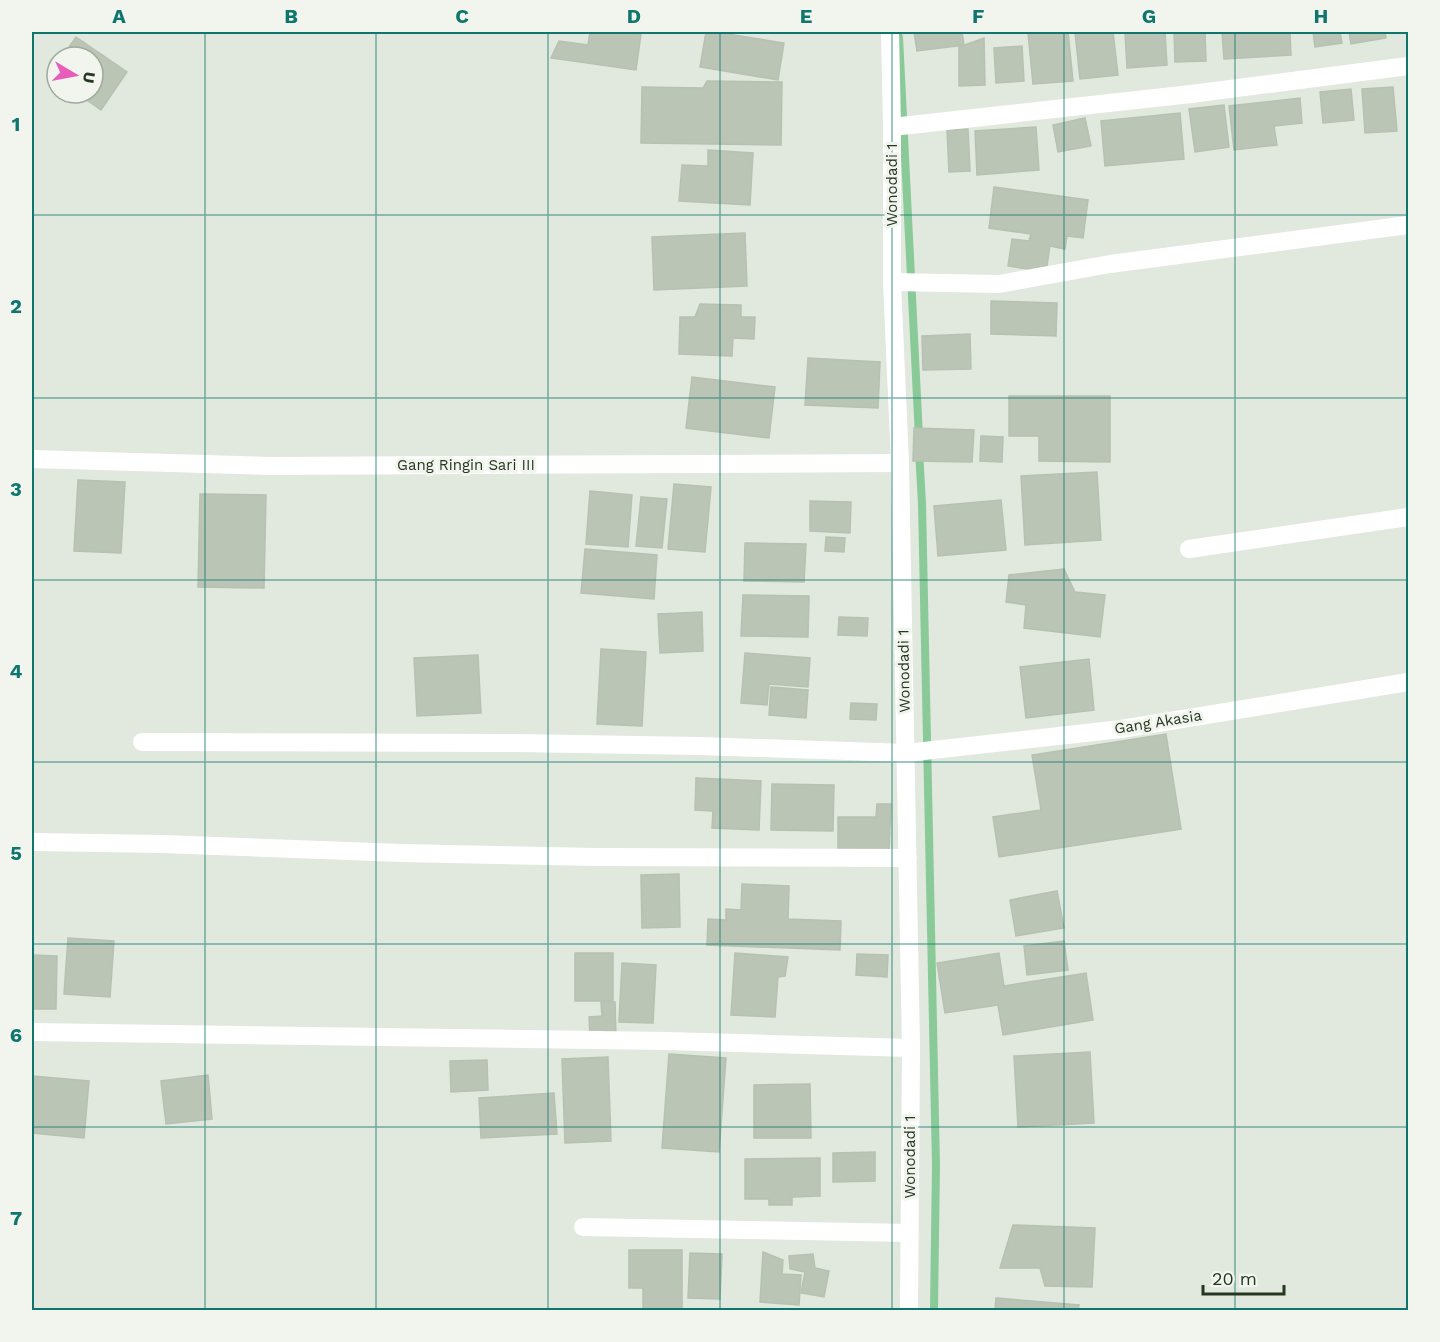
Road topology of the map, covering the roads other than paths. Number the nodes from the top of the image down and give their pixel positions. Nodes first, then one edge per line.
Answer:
1 (890, 32) edge
2 (1408, 66) edge
3 (892, 127) junction
4 (1408, 225) edge
5 (897, 282) junction
6 (32, 459) edge
7 (900, 463) junction
8 (1408, 518) edge
9 (1189, 549) dead end
10 (1408, 682) edge
11 (142, 741) dead end
12 (907, 753) junction
13 (32, 842) edge
14 (908, 858) junction
15 (32, 1032) edge
16 (911, 1048) junction
17 (583, 1227) dead end
18 (909, 1233) junction
19 (909, 1311) edge

1 - 3 street, Wonodadi 1
2 - 3 street
3 - 5 street, Wonodadi 1
4 - 5 street
5 - 7 street, Wonodadi 1
6 - 7 street, Gang Ringin Sari III
7 - 12 street, Wonodadi 1
8 - 9 street
10 - 12 street, Gang Akasia
11 - 12 street, Gang Akasia
12 - 14 street, Wonodadi 1
13 - 14 street
14 - 16 street, Wonodadi 1
15 - 16 street
16 - 18 street, Wonodadi 1
17 - 18 street
18 - 19 street, Wonodadi 1

